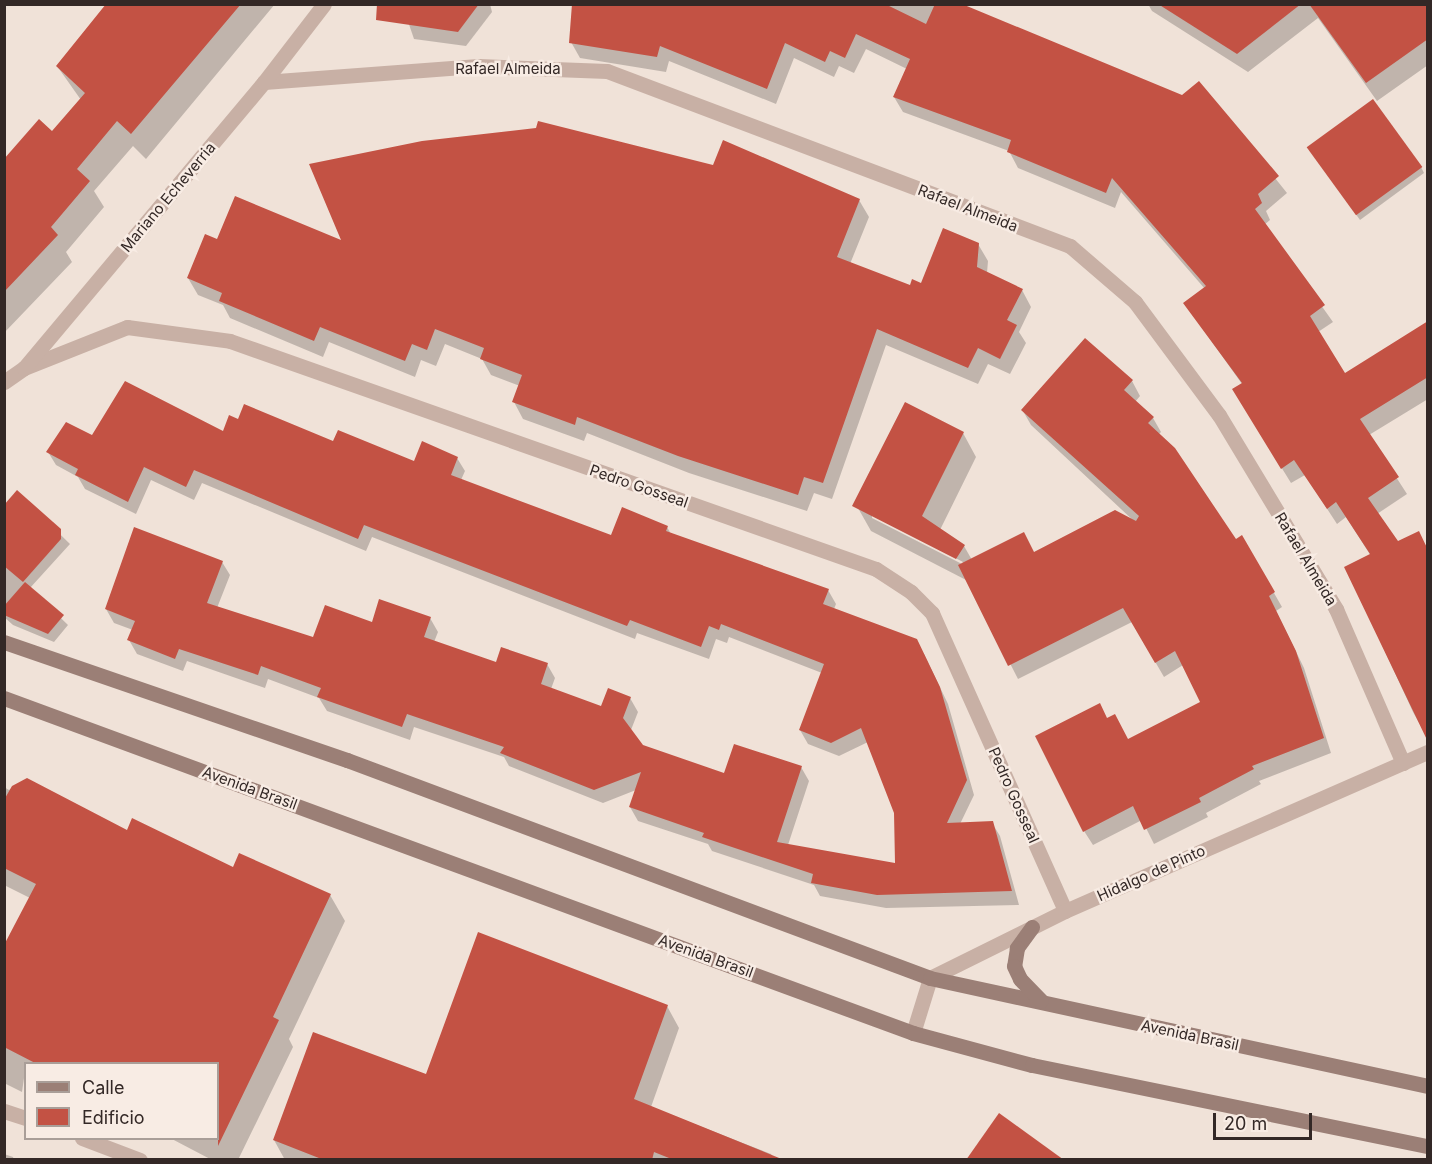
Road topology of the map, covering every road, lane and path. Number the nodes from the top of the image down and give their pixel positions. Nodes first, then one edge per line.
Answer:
1 (324, 4) edge
2 (264, 82) junction
3 (24, 368) junction
4 (4, 382) edge
5 (4, 642) edge
6 (4, 698) edge
7 (1428, 752) edge
8 (1403, 763) junction
9 (1065, 910) junction
10 (1032, 927) junction
11 (930, 978) junction
12 (1043, 1003) junction
13 (913, 1033) junction
14 (1428, 1086) edge
15 (4, 1111) edge
16 (24, 1117) edge
17 (87, 1140) edge
18 (1428, 1146) edge
19 (140, 1160) edge

1 - 2 street, Mariano Echeverria
2 - 3 street, Mariano Echeverria
2 - 8 street, Rafael Almeida
3 - 4 street, Mariano Echeverria
3 - 9 street, Pedro Gosseal
5 - 11 street, Avenida Brasil
6 - 13 street, Avenida Brasil
7 - 8 street, Hidalgo de Pinto
8 - 9 street, Hidalgo de Pinto
9 - 10 street, Hidalgo de Pinto
10 - 11 street, Hidalgo de Pinto
10 - 12 street
11 - 12 street, Avenida Brasil
11 - 13 street
12 - 14 street, Avenida Brasil
13 - 18 street, Avenida Brasil
15 - 16 street
17 - 19 street

